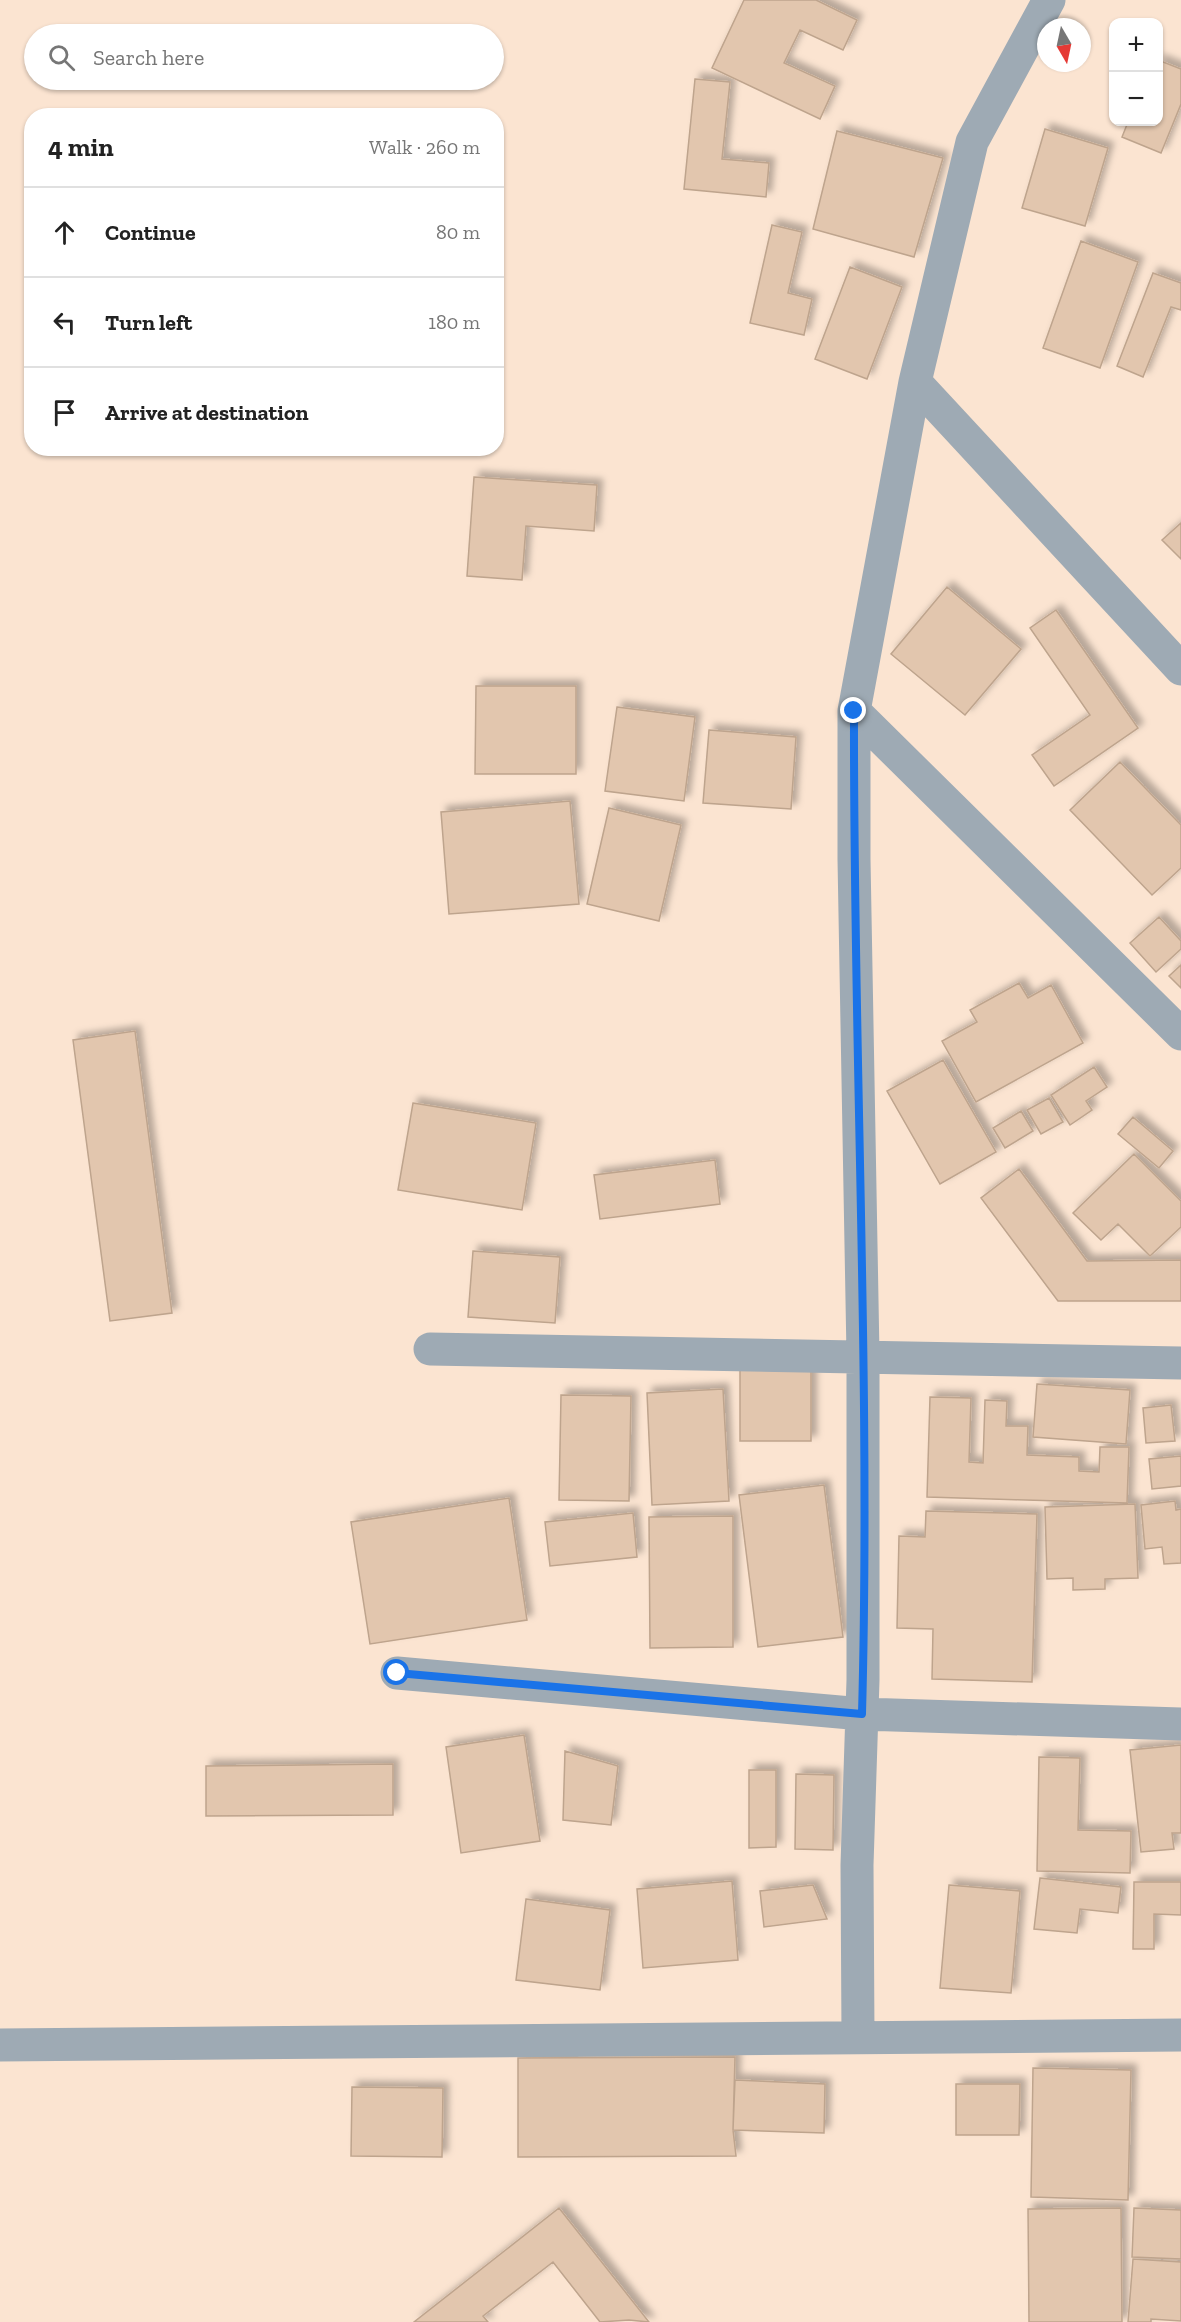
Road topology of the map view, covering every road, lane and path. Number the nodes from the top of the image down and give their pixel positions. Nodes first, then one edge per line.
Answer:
1 (1049, 0) edge
2 (915, 382) junction
3 (1181, 669) edge
4 (854, 711) junction
5 (1181, 1034) edge
6 (430, 1349) dead end
7 (863, 1355) junction
8 (1181, 1363) edge
9 (397, 1673) dead end
10 (862, 1714) junction
11 (1181, 1724) edge
12 (1181, 2035) edge
13 (858, 2036) junction
14 (0, 2045) edge

1 - 2 street
2 - 3 street
2 - 4 street
4 - 5 street
4 - 7 street
6 - 7 street
7 - 8 street
7 - 10 street
9 - 10 street
10 - 11 street
10 - 13 street
12 - 13 street
13 - 14 street

